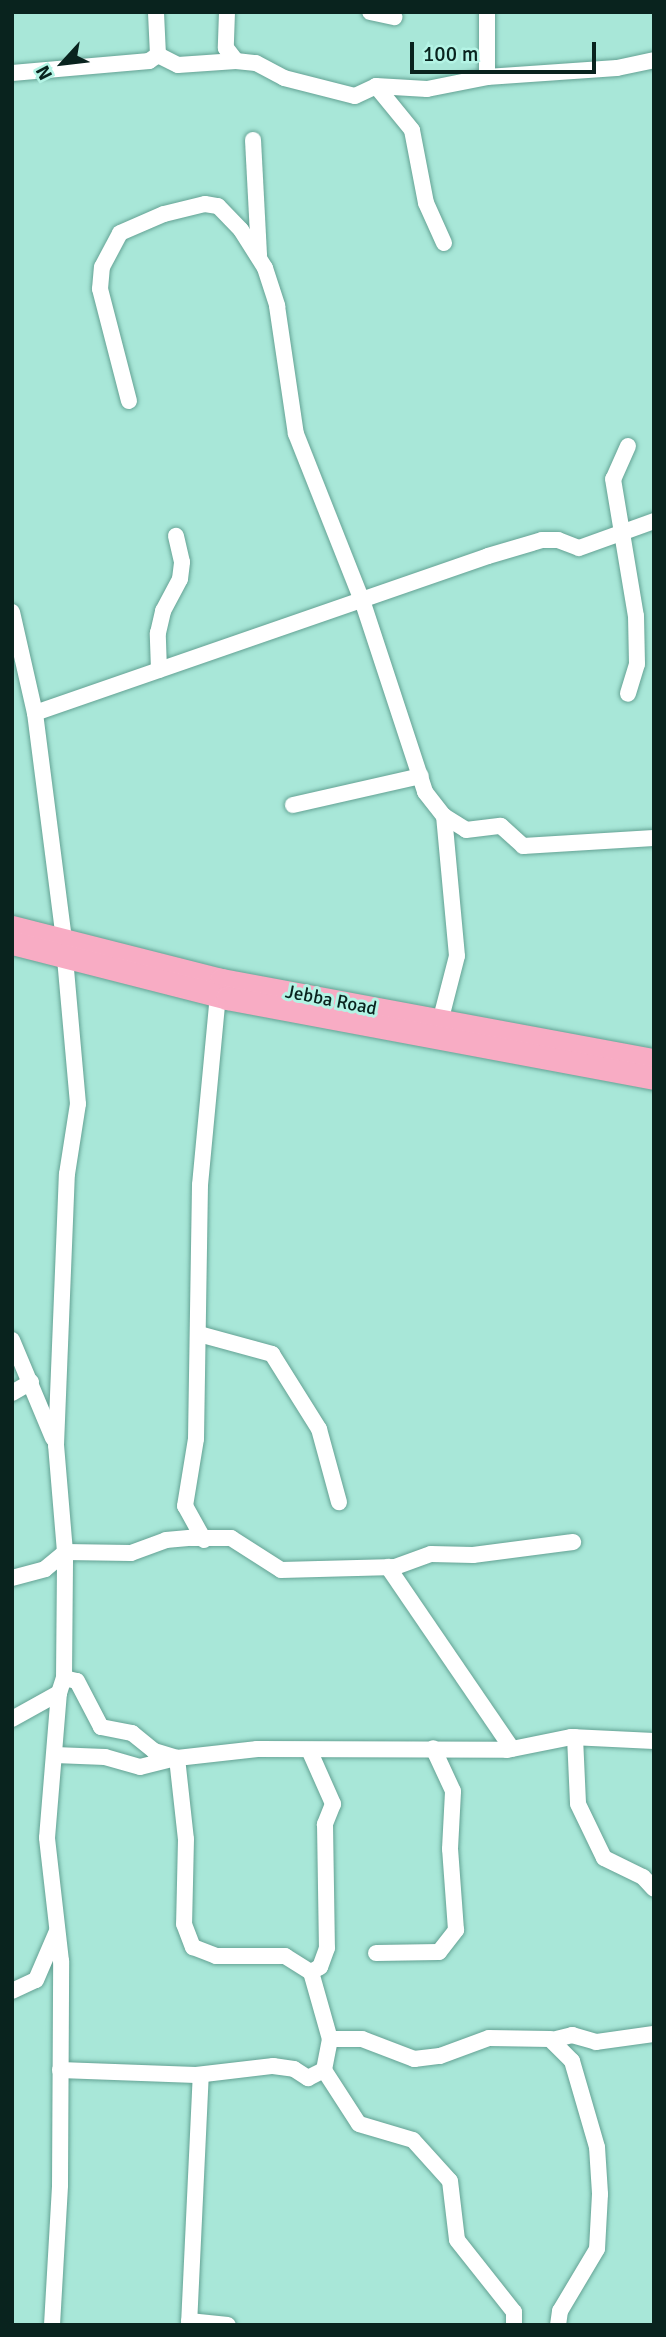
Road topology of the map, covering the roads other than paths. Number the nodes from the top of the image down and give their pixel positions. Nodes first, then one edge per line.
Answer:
1 (156, 12) edge
2 (227, 12) edge
3 (370, 12) edge
4 (487, 12) edge
5 (394, 17) dead end
6 (158, 55) junction
7 (654, 60) edge
8 (236, 61) junction
9 (12, 73) edge
10 (487, 78) junction
11 (376, 86) junction
12 (253, 140) dead end
13 (444, 243) dead end
14 (259, 258) junction
15 (129, 401) dead end
16 (628, 446) dead end
17 (654, 521) edge
18 (620, 534) junction
19 (176, 536) dead end
20 (363, 603) junction
21 (12, 612) edge
22 (159, 670) junction
23 (628, 694) dead end
24 (35, 713) junction
25 (421, 776) junction
26 (293, 805) dead end
27 (443, 816) junction
28 (654, 838) edge
29 (12, 927) edge
30 (12, 943) edge
31 (64, 948) junction
32 (218, 995) junction
33 (440, 1022) junction
34 (654, 1060) edge
35 (654, 1078) edge
36 (199, 1334) junction
37 (12, 1340) edge
38 (31, 1382) junction
39 (12, 1393) edge
40 (56, 1445) junction
41 (339, 1502) dead end
42 (204, 1539) junction
43 (573, 1542) dead end
44 (65, 1552) junction
45 (388, 1567) junction
46 (12, 1577) edge
47 (61, 1686) junction
48 (12, 1719) edge
49 (575, 1737) junction
50 (654, 1741) edge
51 (433, 1748) junction
52 (512, 1749) junction
53 (310, 1752) junction
54 (55, 1755) junction
55 (177, 1758) junction
56 (650, 1878) edge
57 (58, 1929) junction
58 (376, 1952) dead end
59 (311, 1972) junction
60 (12, 1991) edge
61 (654, 2034) edge
62 (330, 2039) junction
63 (552, 2040) junction
64 (60, 2070) junction
65 (324, 2070) junction
66 (201, 2075) junction
67 (189, 2323) edge
68 (52, 2325) edge
69 (228, 2325) edge
70 (514, 2325) edge
71 (558, 2325) edge

1 - 6 street
2 - 8 street
3 - 5 street
4 - 10 street
6 - 8 street
6 - 9 street
7 - 10 street
8 - 11 street
10 - 11 street
11 - 13 street
12 - 14 street
14 - 15 street
14 - 20 street
16 - 18 street
17 - 18 street
18 - 20 street
18 - 23 street
19 - 22 street
20 - 22 street
20 - 25 street
21 - 24 street
22 - 24 street
24 - 31 street
25 - 26 street
25 - 27 street
27 - 28 street
27 - 33 street
29 - 31 highway, Jebba Road
30 - 31 highway
31 - 32 highway
31 - 33 highway, Jebba Road
31 - 40 street
32 - 35 highway
32 - 36 street
33 - 34 highway, Jebba Road
36 - 41 street
36 - 42 street
37 - 38 street
38 - 39 street
38 - 40 street
40 - 44 street
42 - 44 street
42 - 45 street
43 - 45 street
44 - 46 street
44 - 47 street
45 - 52 street
47 - 48 street
47 - 54 street
47 - 55 street
49 - 50 street
49 - 52 street
49 - 56 street
51 - 52 street
51 - 53 street
51 - 58 street
53 - 55 street
53 - 59 street
54 - 55 street
54 - 57 street
55 - 59 street
57 - 60 street
57 - 64 street
59 - 62 street
61 - 63 street
62 - 63 street
62 - 65 street
63 - 71 street
64 - 66 street
64 - 68 street
65 - 66 street
65 - 70 street
66 - 67 street
67 - 69 street

